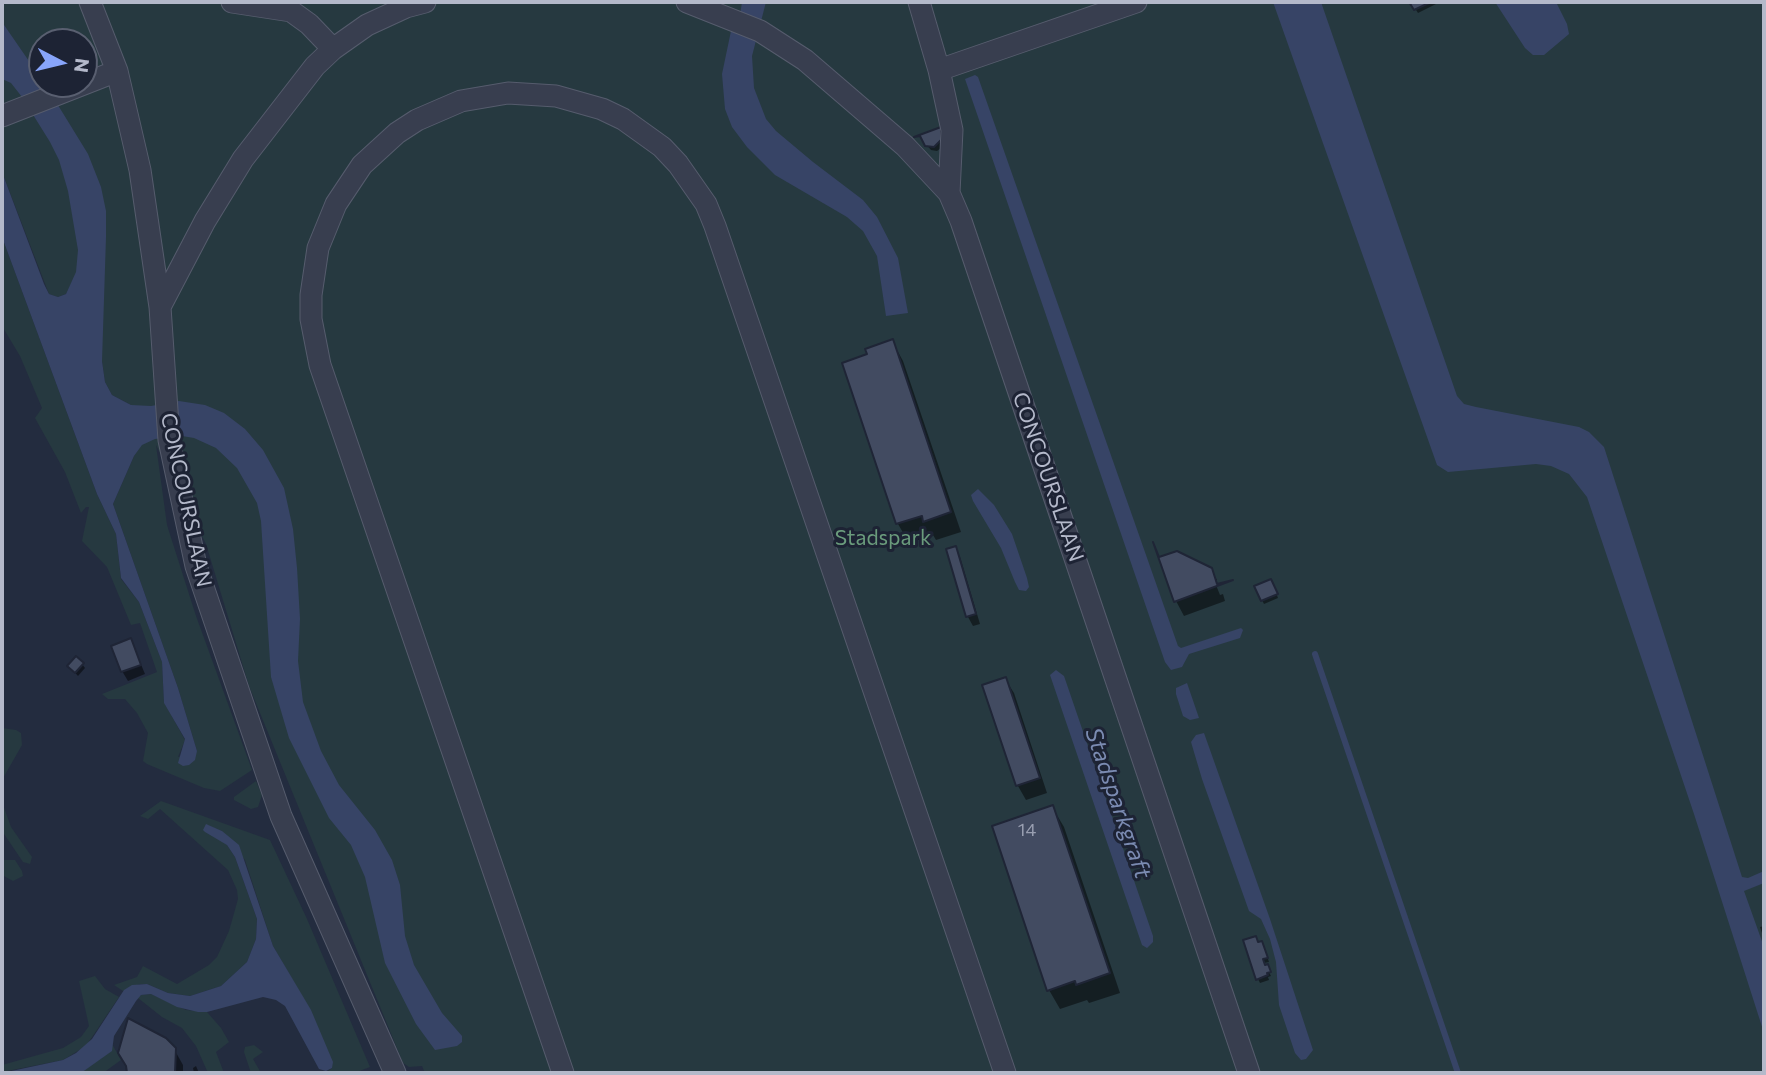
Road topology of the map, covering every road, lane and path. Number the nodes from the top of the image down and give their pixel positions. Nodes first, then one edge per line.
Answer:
1 (90, 2) edge
2 (232, 2) edge
3 (425, 2) edge
4 (687, 2) edge
5 (919, 2) edge
6 (1136, 2) edge
7 (333, 49) junction
8 (956, 65) junction
9 (117, 71) junction
10 (2, 116) edge
11 (949, 193) junction
12 (160, 307) junction
13 (395, 1073) edge
14 (563, 1073) edge
15 (1005, 1073) edge
16 (1250, 1073) edge

1 - 9 street, CONCOURSLAAN
2 - 7 street
3 - 7 street
4 - 11 street, CONCOURSLAAN
5 - 8 street
6 - 8 street
7 - 12 street
8 - 11 street
9 - 10 street
9 - 12 street, CONCOURSLAAN
11 - 16 street, CONCOURSLAAN
12 - 13 street, CONCOURSLAAN
14 - 15 street

